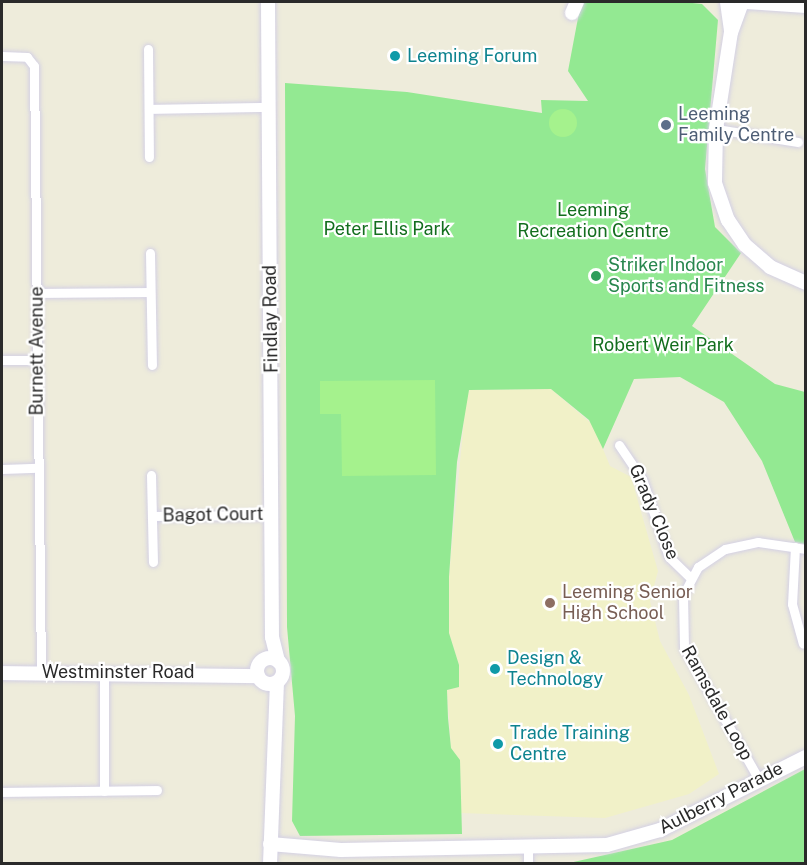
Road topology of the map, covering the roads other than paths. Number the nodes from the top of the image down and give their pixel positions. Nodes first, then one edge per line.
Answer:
1 (267, 2) edge
2 (738, 2) edge
3 (806, 6) edge
4 (148, 49) dead end
5 (2, 56) edge
6 (269, 107) junction
7 (149, 109) junction
8 (716, 129) junction
9 (798, 142) dead end
10 (149, 157) dead end
11 (150, 253) dead end
12 (806, 283) edge
13 (37, 292) junction
14 (149, 292) junction
15 (2, 360) edge
16 (37, 360) junction
17 (152, 365) dead end
18 (619, 445) dead end
19 (38, 468) junction
20 (2, 469) edge
21 (151, 475) dead end
22 (272, 514) junction
23 (153, 516) junction
24 (795, 548) junction
25 (806, 549) edge
26 (153, 562) dead end
27 (690, 577) junction
28 (803, 644) dead end
29 (264, 668) junction
30 (2, 673) edge
31 (41, 673) junction
32 (104, 673) junction
33 (277, 682) junction
34 (273, 710) junction
35 (806, 757) edge
36 (758, 778) junction
37 (104, 790) junction
38 (157, 790) dead end
39 (2, 792) edge
40 (528, 848) junction
41 (275, 854) edge
42 (528, 864) edge

1 - 6 main road, Findlay Road
2 - 3 main road
2 - 8 main road
4 - 7 street
5 - 13 street, Burnett Avenue
6 - 7 street
6 - 22 main road, Findlay Road
7 - 10 street
8 - 9 street
8 - 12 main road
11 - 14 street
13 - 14 street
13 - 16 street, Burnett Avenue
14 - 17 street
15 - 16 street
16 - 19 street, Burnett Avenue
18 - 27 street, Grady Close
19 - 20 street
19 - 31 street, Burnett Avenue
21 - 23 street, Bagot Court
22 - 23 street, Bagot Court
22 - 29 main road, Findlay Road
23 - 26 street, Bagot Court
24 - 25 street
24 - 27 street
24 - 28 street
27 - 36 street, Ramsdale Loop
29 - 32 main road, Westminster Road
29 - 33 main road, Westminster Road
29 - 33 main road, Findlay Road
29 - 34 main road
30 - 31 main road, Westminster Road
31 - 32 main road, Westminster Road
32 - 37 street
33 - 34 main road
34 - 41 main road
35 - 36 main road, Aulberry Parade
36 - 40 main road, Aulberry Parade
37 - 38 street
37 - 39 street
40 - 41 main road, Aulberry Parade
40 - 42 street

